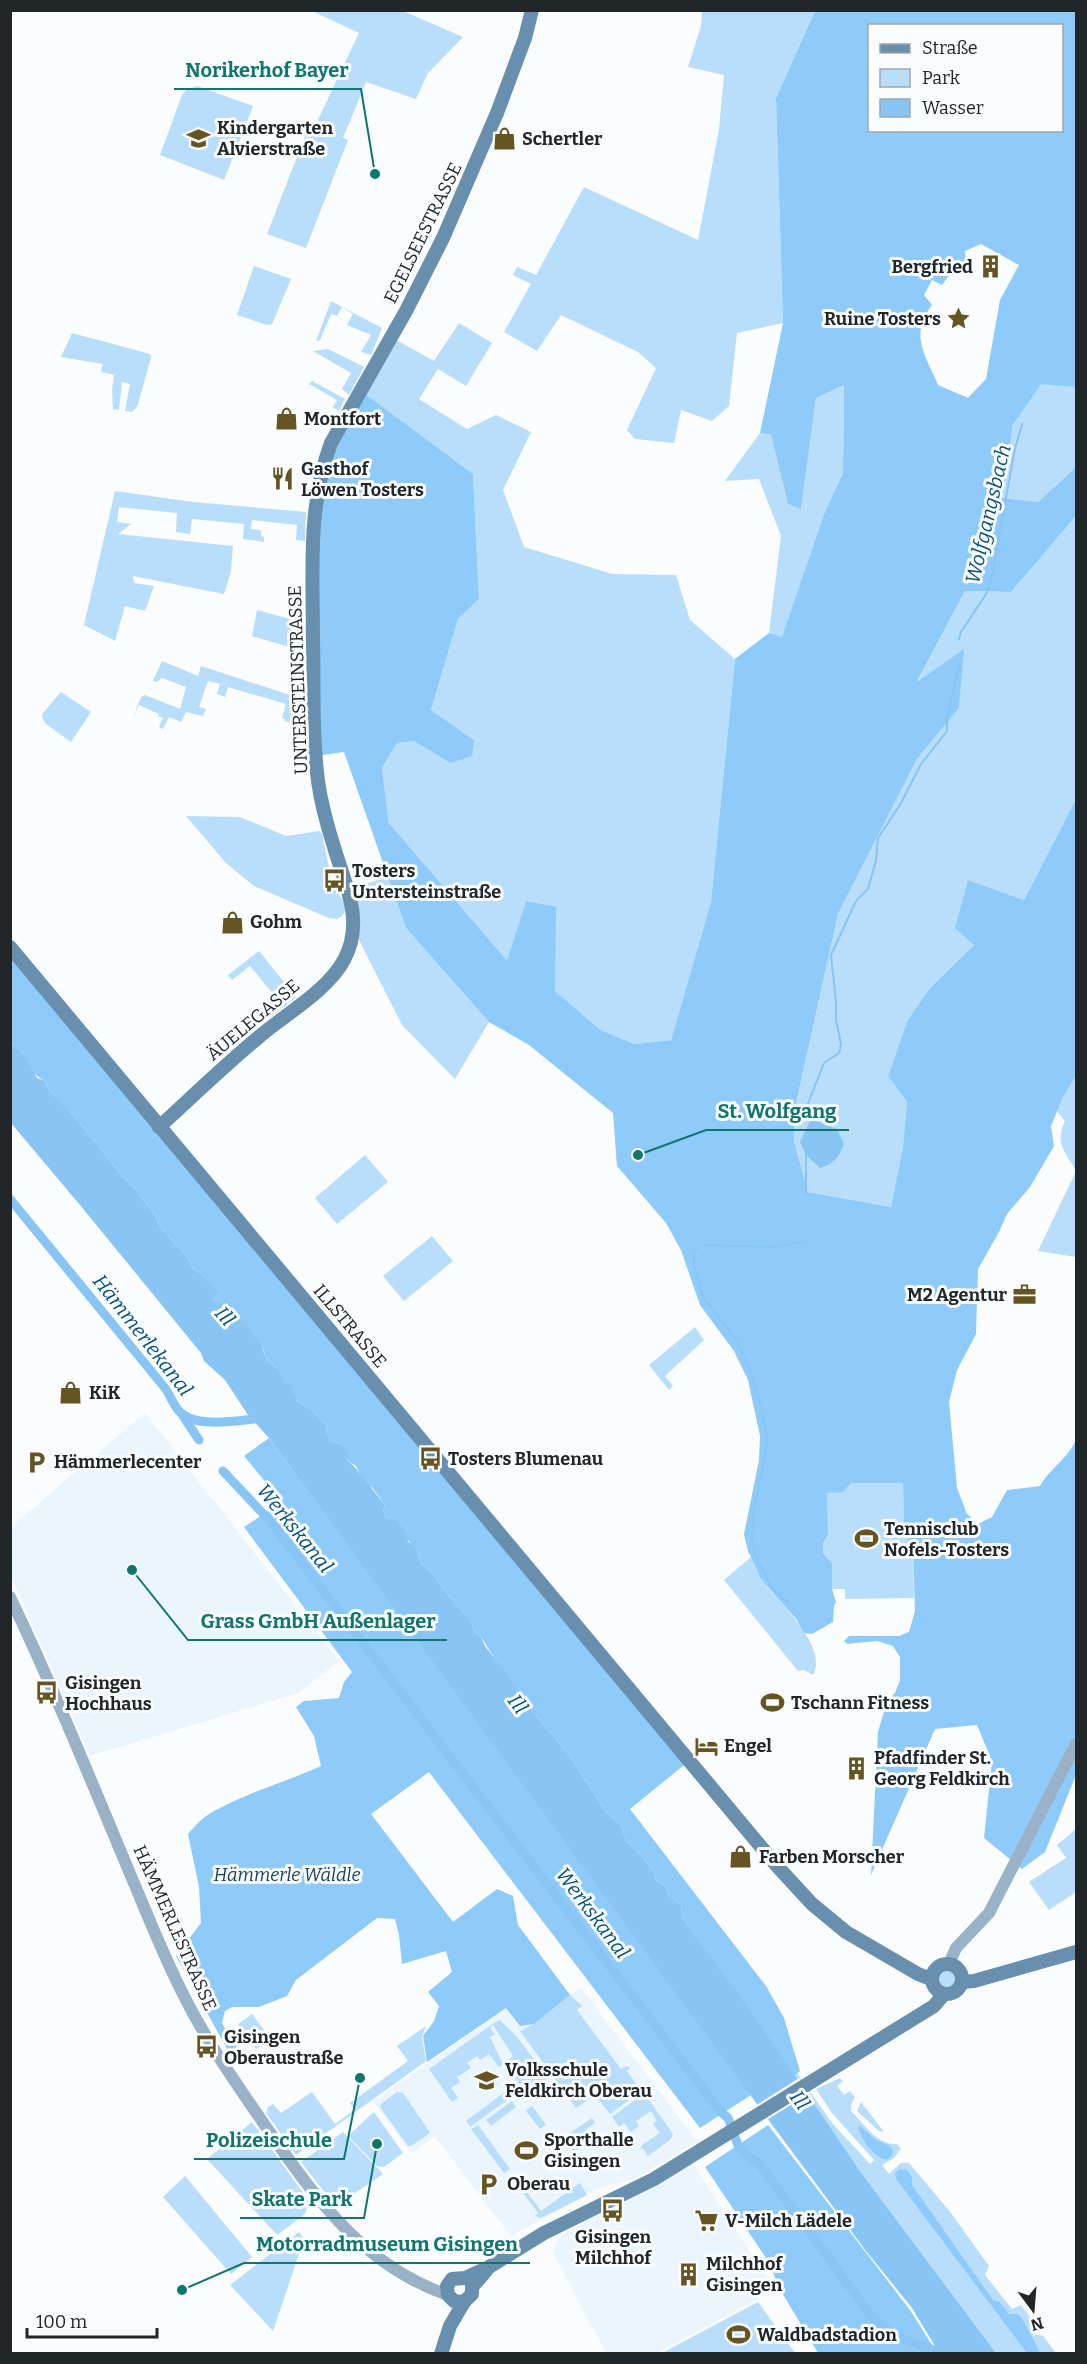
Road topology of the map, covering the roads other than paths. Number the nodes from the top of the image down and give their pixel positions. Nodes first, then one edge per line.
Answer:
1 (532, 10) edge
2 (324, 462) joint
3 (354, 930) joint
4 (10, 946) edge
5 (159, 1127) junction
6 (10, 1598) edge
7 (1077, 1744) edge
8 (1077, 1952) edge
9 (950, 1964) junction
10 (961, 1977) junction
11 (936, 1983) junction
12 (469, 2282) junction
13 (448, 2292) junction
14 (464, 2302) junction
15 (450, 2326) junction
16 (441, 2354) edge

1 - 2 main road, EGELSEESTRASSE
2 - 3 main road, UNTERSTEINSTRASSE
3 - 5 main road, ÄUELEGASSE
4 - 5 main road, ILLSTRASSE
5 - 11 main road, ILLSTRASSE
6 - 13 street, HÄMMERLESTRASSE
7 - 9 street
8 - 10 main road
9 - 10 main road
9 - 11 main road
10 - 11 main road
11 - 12 main road
12 - 13 main road
12 - 14 main road
13 - 14 main road
13 - 15 main road
14 - 15 main road
15 - 16 main road

